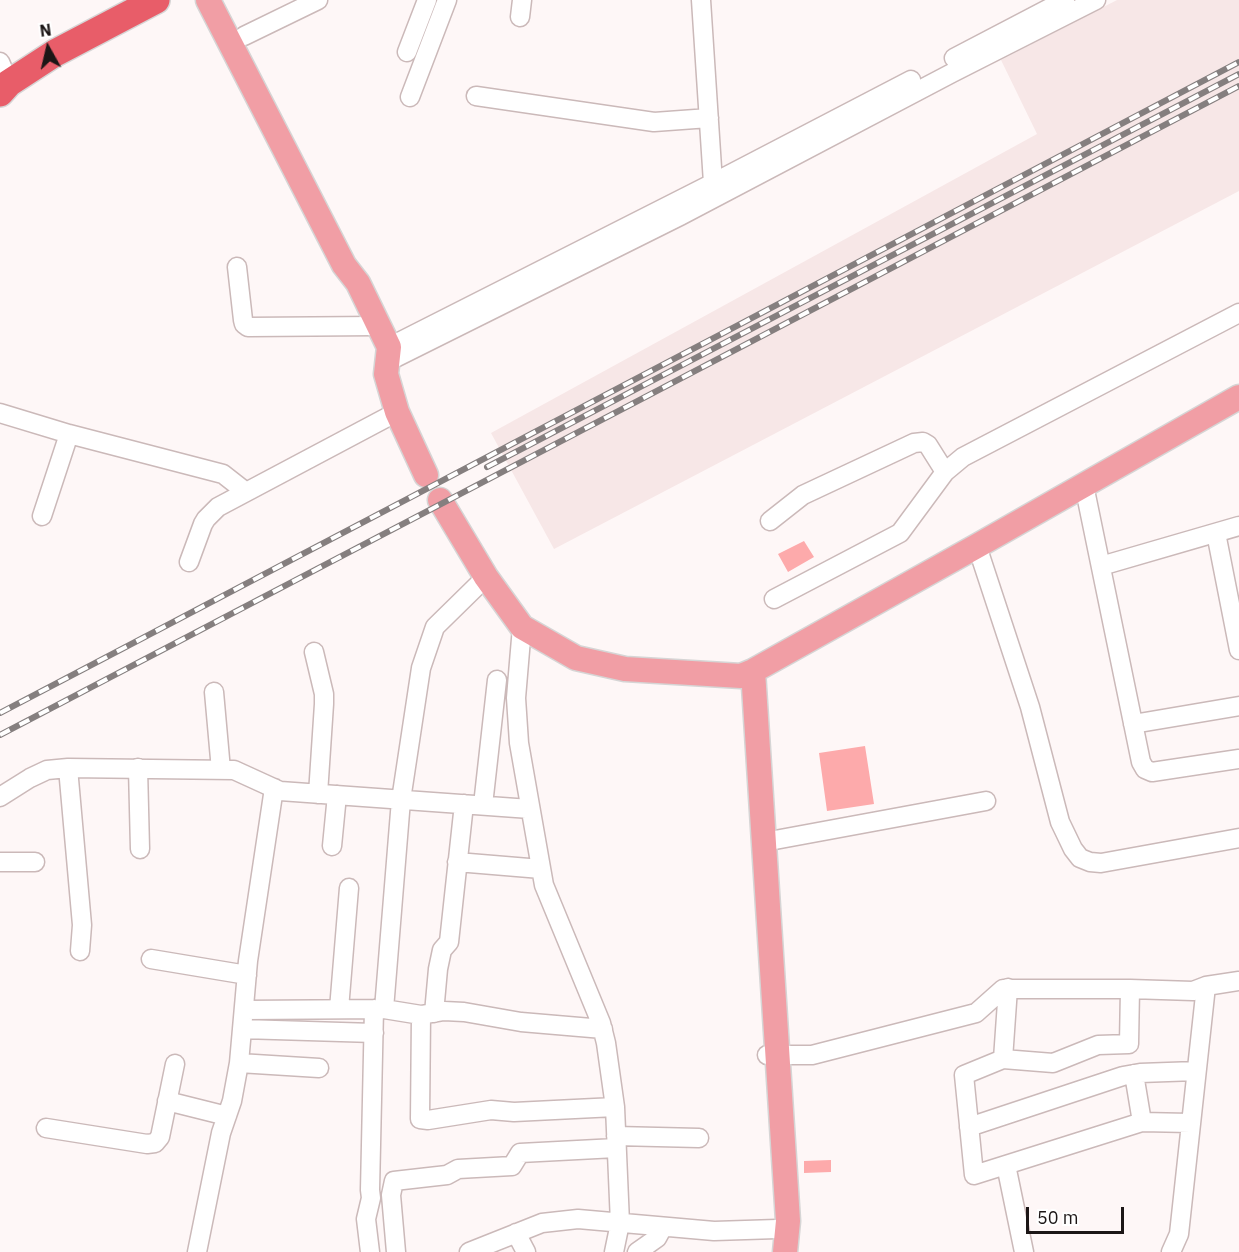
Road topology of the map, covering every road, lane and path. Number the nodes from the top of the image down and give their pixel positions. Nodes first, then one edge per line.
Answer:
1 (156, 0) edge
2 (208, 0) edge
3 (226, 0) edge
4 (318, 0) edge
5 (427, 0) edge
6 (447, 0) edge
7 (701, 0) edge
8 (1096, 0) edge
9 (1056, 2) edge
10 (244, 36) junction
11 (407, 52) dead end
12 (3, 79) edge
13 (476, 96) dead end
14 (410, 97) dead end
15 (709, 118) junction
16 (713, 183) junction
17 (237, 267) dead end
18 (358, 283) junction
19 (1239, 313) edge
20 (385, 345) junction
21 (1239, 397) edge
22 (397, 412) junction
23 (0, 413) edge
24 (69, 434) junction
25 (945, 472) junction
26 (426, 475) dead end
27 (1084, 485) junction
28 (246, 492) junction
29 (440, 500) dead end
30 (42, 516) dead end
31 (770, 520) dead end
32 (1239, 526) edge
33 (1216, 533) junction
34 (977, 546) junction
35 (189, 561) dead end
36 (1101, 566) junction
37 (486, 577) junction
38 (774, 599) dead end
39 (522, 627) junction
40 (1239, 650) edge
41 (314, 652) dead end
42 (747, 674) junction
43 (497, 680) dead end
44 (214, 692) dead end
45 (1239, 706) edge
46 (1133, 724) junction
47 (1239, 759) edge
48 (68, 768) junction
49 (138, 768) junction
50 (221, 770) junction
51 (274, 788) junction
52 (318, 794) junction
53 (337, 795) junction
54 (0, 796) edge
55 (401, 800) junction
56 (986, 801) dead end
57 (464, 804) junction
58 (483, 806) junction
59 (530, 808) junction
60 (1239, 838) edge
61 (764, 842) junction
62 (332, 846) dead end
63 (140, 849) dead end
64 (0, 862) edge
65 (35, 862) dead end
66 (457, 862) junction
67 (541, 869) junction
68 (349, 888) dead end
69 (80, 951) dead end
70 (151, 959) dead end
71 (247, 975) junction
72 (1239, 981) edge
73 (1206, 986) junction
74 (1008, 988) junction
75 (1130, 989) junction
76 (379, 1009) junction
77 (244, 1010) junction
78 (339, 1010) junction
79 (428, 1014) junction
80 (242, 1029) junction
81 (603, 1029) junction
82 (374, 1033) junction
83 (773, 1055) junction
84 (1003, 1059) junction
85 (239, 1063) junction
86 (175, 1064) dead end
87 (319, 1068) dead end
88 (1196, 1071) junction
89 (1134, 1074) junction
90 (167, 1101) junction
91 (615, 1107) junction
92 (227, 1116) junction
93 (1142, 1122) junction
94 (1190, 1123) junction
95 (969, 1127) junction
96 (46, 1128) dead end
97 (699, 1138) dead end
98 (616, 1142) junction
99 (1006, 1165) junction
100 (620, 1223) junction
101 (663, 1227) junction
102 (516, 1233) junction
103 (782, 1242) edge
104 (197, 1252) edge
105 (370, 1252) edge
106 (396, 1252) edge
107 (469, 1252) edge
108 (526, 1252) edge
109 (614, 1252) edge
110 (638, 1252) edge
111 (1024, 1252) edge
112 (1172, 1252) edge

1 - 12 highway
2 - 18 main road
3 - 10 main road
4 - 10 street
5 - 11 street
6 - 14 street
7 - 15 street
8 - 20 street
9 - 16 street
10 - 18 main road
13 - 15 street
15 - 16 street
16 - 20 street
17 - 20 street
18 - 20 main road
19 - 25 street
20 - 22 main road
21 - 27 main road
22 - 26 main road
22 - 28 street
23 - 24 street
24 - 28 street
24 - 30 street
25 - 31 street
25 - 38 street
27 - 34 main road
27 - 36 street
28 - 35 street
29 - 37 main road
32 - 33 street
33 - 36 street
33 - 40 street
34 - 42 main road
34 - 60 street
36 - 46 street
37 - 39 main road
37 - 55 street
39 - 42 main road
39 - 59 street
41 - 52 street
42 - 61 main road
42 - 83 main road
43 - 58 street
44 - 50 street
45 - 46 street
46 - 47 street
48 - 49 street
48 - 54 street
48 - 69 street
49 - 50 street
49 - 63 street
50 - 51 street
51 - 52 street
51 - 71 street
52 - 53 street
53 - 55 street
53 - 62 street
55 - 57 street
55 - 76 street
56 - 61 street
57 - 58 street
57 - 66 street
58 - 59 street
59 - 67 street
61 - 83 main road
64 - 65 street
66 - 67 street
66 - 79 street
67 - 81 street
68 - 78 street
70 - 71 street
71 - 77 street
72 - 73 street
73 - 75 street
73 - 88 street
74 - 75 street
74 - 83 street
74 - 84 street
75 - 84 street
76 - 78 street
76 - 79 street
76 - 82 street
77 - 78 street
77 - 80 street
79 - 81 street
79 - 91 street
80 - 82 street
80 - 85 street
81 - 91 street
82 - 105 street
83 - 103 main road
84 - 95 street
85 - 87 street
85 - 92 street
86 - 90 street
88 - 89 street
88 - 94 street
89 - 93 street
89 - 95 street
90 - 92 street
90 - 96 street
91 - 98 street
92 - 104 street
93 - 94 street
93 - 99 street
94 - 112 street
95 - 99 street
97 - 98 street
98 - 100 street
98 - 106 street
99 - 111 street
100 - 101 street
100 - 102 street
100 - 109 street
101 - 103 street
101 - 110 street
102 - 107 street
102 - 108 street

